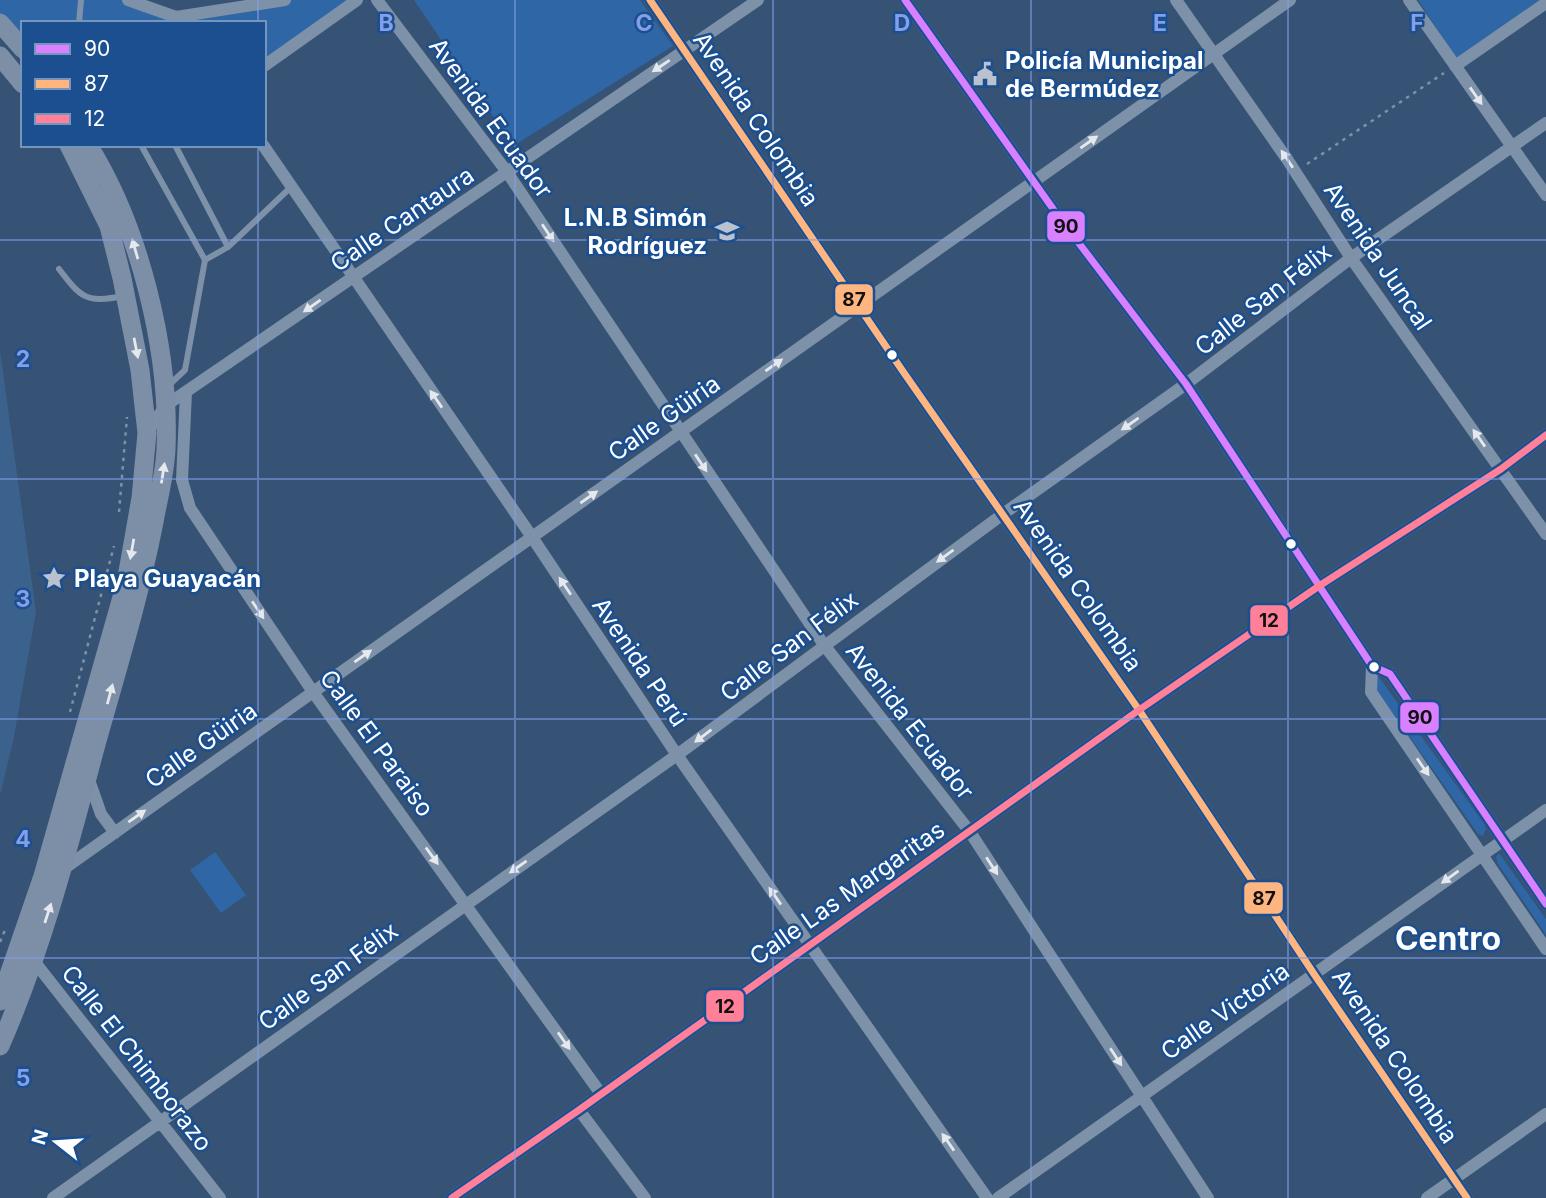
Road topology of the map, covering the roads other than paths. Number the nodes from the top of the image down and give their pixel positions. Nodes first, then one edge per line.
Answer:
1 (80, 0) edge
2 (128, 0) edge
3 (285, 0) edge
4 (356, 0) edge
5 (377, 0) edge
6 (650, 0) edge
7 (758, 0) edge
8 (905, 0) edge
9 (1176, 0) edge
10 (1290, 0) edge
11 (1409, 0) edge
12 (1546, 3) edge
13 (79, 21) edge
14 (176, 21) edge
15 (0, 23) edge
16 (21, 47) edge
17 (683, 51) junction
18 (1214, 53) junction
19 (0, 56) edge
20 (266, 65) edge
21 (1455, 66) junction
22 (21, 82) edge
23 (1546, 123) edge
24 (1512, 146) junction
25 (70, 147) edge
26 (89, 147) edge
27 (142, 147) edge
28 (176, 147) edge
29 (264, 147) edge
30 (507, 172) junction
31 (1034, 181) junction
32 (291, 187) junction
33 (1546, 195) edge
34 (228, 247) junction
35 (1351, 258) junction
36 (205, 260) junction
37 (58, 269) dead end
38 (352, 278) junction
39 (126, 295) junction
40 (858, 306) junction
41 (1186, 384) junction
42 (186, 393) junction
43 (165, 398) junction
44 (680, 432) junction
45 (146, 433) junction
46 (1546, 435) edge
47 (1501, 469) junction
48 (1003, 514) junction
49 (1546, 534) edge
50 (532, 537) junction
51 (1319, 586) junction
52 (824, 645) junction
53 (1372, 666) junction
54 (313, 692) junction
55 (1139, 710) junction
56 (677, 755) junction
57 (88, 776) junction
58 (1546, 810) edge
59 (970, 832) junction
60 (114, 833) junction
61 (1502, 840) junction
62 (1482, 853) junction
63 (62, 870) junction
64 (467, 903) junction
65 (1546, 904) edge
66 (21, 944) junction
67 (809, 945) junction
68 (1546, 949) edge
69 (34, 960) junction
70 (1314, 974) junction
71 (0, 1001) edge
72 (0, 1046) edge
73 (601, 1094) junction
74 (1141, 1096) junction
75 (579, 1110) junction
76 (1546, 1114) edge
77 (161, 1121) junction
78 (1454, 1180) junction
79 (53, 1198) edge
80 (220, 1198) edge
81 (452, 1198) edge
82 (645, 1198) edge
83 (987, 1198) edge
84 (998, 1198) edge
85 (1208, 1198) edge
86 (1427, 1198) edge
87 (1467, 1198) edge

1 - 13 lane
2 - 14 street
3 - 14 street
4 - 20 street
5 - 30 street, Avenida Ecuador
6 - 17 street, Avenida Colombia
7 - 17 street, Calle Cantaura
8 - 31 street
9 - 18 street, Avenida Juncal
10 - 18 street, Calle Güiria
11 - 21 street
12 - 21 street
15 - 16 main road
17 -> 30 street, Calle Cantaura
17 - 40 street, Avenida Colombia
31 -> 18 street, Calle Güiria
35 -> 18 street, Avenida Juncal
19 - 22 main road
21 -> 24 street
23 - 24 street, Calle San Félix
24 - 33 street
24 - 35 street, Calle San Félix
25 - 39 main road
43 -> 26 main road
27 - 36 lane
28 - 34 lane
29 - 32 street, Avenida Perú
30 - 38 street, Calle Cantaura
30 -> 44 street, Avenida Ecuador
31 - 40 street, Calle Güiria
31 - 41 street
32 - 34 lane
32 - 38 street, Avenida Perú
34 - 36 lane
35 - 41 street, Calle San Félix
47 -> 35 street, Avenida Juncal
36 - 43 lane
37 - 39 lane
38 -> 42 street, Calle Cantaura
50 -> 38 street, Avenida Perú
39 -> 45 main road
44 -> 40 street, Calle Güiria
40 - 48 street, Avenida Colombia
41 -> 48 street, Calle San Félix
41 - 51 street
42 - 43 street, Calle Cantaura
42 -> 54 street, Calle El Paraiso
43 - 45 street, Calle Cantaura
57 -> 43 main road
50 -> 44 street, Calle Güiria
44 -> 52 street, Avenida Ecuador
45 -> 66 main road
46 - 47 street, Calle Las Margaritas
47 - 49 street, Avenida Juncal
47 - 51 street, Calle Las Margaritas
48 -> 52 street, Calle San Félix
48 - 55 street, Avenida Colombia
54 -> 50 street, Calle Güiria
56 -> 50 street, Avenida Perú
51 - 53 street
51 - 55 street, Calle Las Margaritas
52 -> 56 street, Calle San Félix
52 - 59 street, Avenida Ecuador
53 - 61 street
53 -> 62 street
60 -> 54 street, Calle Güiria
54 -> 64 street, Calle El Paraiso
55 - 59 street, Calle Las Margaritas
55 - 70 street, Avenida Colombia
56 -> 64 street, Calle San Félix
67 -> 56 street, Avenida Perú
57 - 60 street
57 - 63 main road
58 - 61 street, Calle Victoria
59 - 67 street, Calle Las Margaritas
59 -> 74 street, Avenida Ecuador
60 - 63 street, Calle Güiria
61 - 62 street, Calle Victoria
61 - 65 street
62 - 68 street
62 -> 70 street, Calle Victoria
69 -> 63 main road
64 -> 73 street, Calle El Paraiso
64 - 77 street, Calle San Félix
66 - 69 street, Calle El Chimborazo
66 - 71 main road
67 - 73 street, Calle Las Margaritas
83 -> 67 street, Avenida Perú
69 - 72 main road
69 - 77 street, Calle El Chimborazo
70 - 74 street, Calle Victoria
70 - 78 street, Avenida Colombia
73 - 75 street, Calle Las Margaritas
74 - 84 street, Calle Victoria
74 - 85 street, Avenida Ecuador
75 - 81 street, Calle Las Margaritas
75 - 82 street
76 - 78 street
77 - 79 street, Calle San Félix
77 - 80 street, Calle El Chimborazo
78 - 86 street
78 - 87 street, Avenida Colombia

